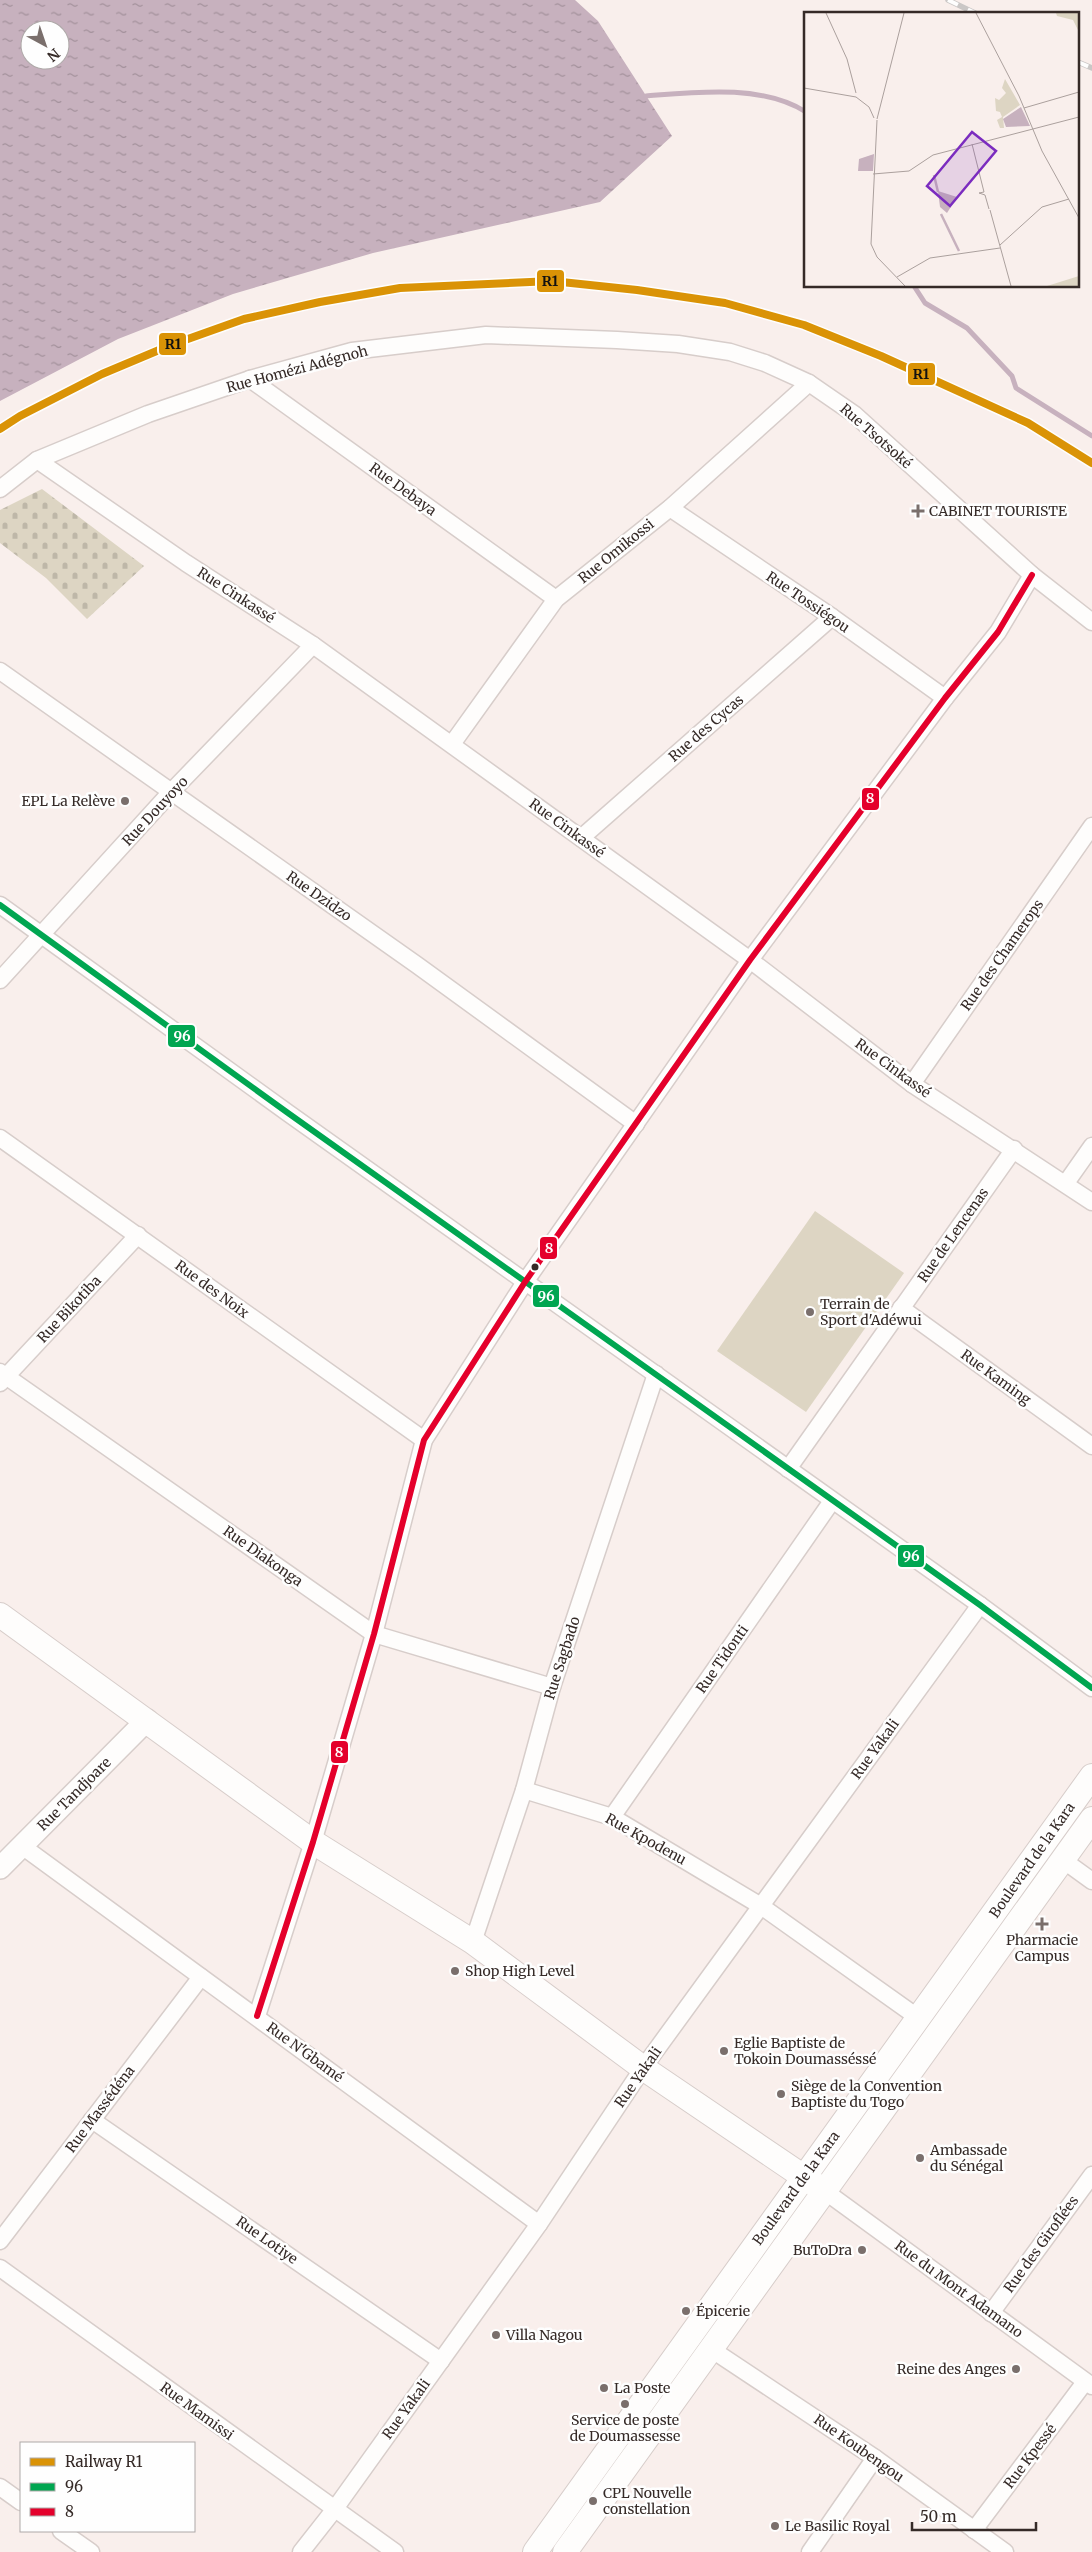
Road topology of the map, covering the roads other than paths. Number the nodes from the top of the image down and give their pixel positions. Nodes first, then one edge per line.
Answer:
1 (616, 340) joint
2 (250, 379) junction
3 (809, 383) junction
4 (37, 460) junction
5 (0, 489) edge
6 (670, 508) junction
7 (1032, 575) junction
8 (556, 600) junction
9 (832, 618) junction
10 (1092, 622) edge
11 (313, 645) junction
12 (0, 671) edge
13 (946, 698) junction
14 (452, 744) junction
15 (171, 792) junction
16 (1092, 826) edge
17 (581, 838) junction
18 (0, 905) edge
19 (42, 935) junction
20 (750, 960) junction
21 (0, 980) edge
22 (912, 1084) junction
23 (636, 1124) junction
24 (0, 1138) edge
25 (1092, 1146) edge
26 (1014, 1149) junction
27 (1066, 1184) junction
28 (1092, 1202) edge
29 (138, 1235) junction
30 (525, 1282) junction
31 (901, 1308) junction
32 (656, 1374) junction
33 (2, 1377) edge
34 (424, 1440) junction
35 (1092, 1446) edge
36 (788, 1469) junction
37 (832, 1501) junction
38 (980, 1605) junction
39 (0, 1615) edge
40 (374, 1634) junction
41 (552, 1687) junction
42 (1092, 1688) edge
43 (147, 1720) junction
44 (1092, 1776) edge
45 (524, 1790) junction
46 (612, 1817) junction
47 (1092, 1819) edge
48 (313, 1842) junction
49 (22, 1846) junction
50 (1063, 1860) junction
51 (0, 1868) edge
52 (1092, 1881) edge
53 (761, 1906) junction
54 (472, 1942) junction
55 (201, 1976) junction
56 (257, 2016) junction
57 (920, 2019) junction
58 (643, 2068) junction
59 (92, 2120) junction
60 (803, 2178) junction
61 (1091, 2179) edge
62 (826, 2192) junction
63 (539, 2224) junction
64 (0, 2241) edge
65 (0, 2268) edge
66 (991, 2312) junction
67 (716, 2352) junction
68 (441, 2361) junction
69 (1089, 2384) edge
70 (875, 2458) junction
71 (0, 2487) edge
72 (20, 2501) edge
73 (334, 2510) junction
74 (974, 2530) junction
75 (62, 2532) edge
76 (91, 2552) edge
77 (301, 2552) edge
78 (394, 2552) edge
79 (534, 2552) edge
80 (565, 2552) edge
81 (810, 2552) edge
82 (1005, 2552) edge

1 - 2 street, Rue Homézi Adégnoh
1 - 3 street, Rue Tsotsoké
2 - 4 street, Rue Homézi Adégnoh
2 - 8 street, Rue Debaya
3 - 6 street, Rue Omikossi
3 - 7 street, Rue Tsotsoké
4 - 5 street, Rue Homézi Adégnoh
4 - 11 street, Rue Cinkassé
6 - 8 street, Rue Omikossi
6 - 9 street, Rue Tossiégou
7 - 10 street, Rue Tsotsoké
7 - 13 street
8 - 14 street, Rue Omikossi
9 - 13 street, Rue Tossiégou
9 - 17 street, Rue des Cycas
11 - 14 street, Rue Cinkassé
11 - 15 street, Rue Douyoyo
12 - 15 street, Rue Dzidzo
13 - 20 street
14 - 17 street, Rue Cinkassé
15 - 19 street, Rue Douyoyo
15 - 23 street, Rue Dzidzo
16 - 22 street, Rue des Chamerops
17 - 20 street, Rue Cinkassé
18 - 19 street
19 - 21 street, Rue Douyoyo
19 - 30 street
20 - 22 street, Rue Cinkassé
20 - 23 street
22 - 26 street, Rue Cinkassé
23 - 30 street
24 - 29 street, Rue des Noix
25 - 27 street
26 - 27 street, Rue Cinkassé
26 - 31 street, Rue de Lencenas
27 - 28 street, Rue Cinkassé
29 - 33 street, Rue Bikotiba
29 - 34 street, Rue des Noix
30 - 32 street
30 - 34 street
31 - 35 street, Rue Kaming
31 - 36 street, Rue de Lencenas
32 - 36 street
32 - 41 street, Rue Sagbado
33 - 40 street, Rue Diakonga
34 - 40 street
36 - 37 street
37 - 38 street
37 - 46 street, Rue Tidonti
38 - 42 street
38 - 53 street, Rue Yakali
39 - 43 main road
40 - 41 street, Rue Diakonga
40 - 48 street
41 - 45 street, Rue Sagbado
43 - 48 main road
43 - 49 street, Rue Tandjoare
44 - 57 main road, Boulevard de la Kara
45 - 46 street, Rue Kpodenu
45 - 54 street, Rue Sagbado
46 - 53 street, Rue Kpodenu
47 - 50 main road, Boulevard de la Kara
48 - 54 main road
48 - 56 street
49 - 51 street, Rue Tandjoare
49 - 55 street, Rue N'Gbamé
50 - 52 street
50 - 62 main road, Boulevard de la Kara
53 - 57 street, Rue Kpodenu
53 - 58 street, Rue Yakali
54 - 58 main road
55 - 56 street, Rue N'Gbamé
55 - 59 street, Rue Massédéna
56 - 63 street, Rue N'Gbamé
57 - 60 main road, Boulevard de la Kara
58 - 60 main road
58 - 63 street, Rue Yakali
59 - 64 street, Rue Massédéna
59 - 68 street, Rue Lotiye
60 - 62 main road
60 - 79 main road, Boulevard de la Kara
61 - 66 street, Rue des Giroflées
62 - 66 street, Rue du Mont Adamano
62 - 67 main road, Boulevard de la Kara
63 - 68 street, Rue Yakali
65 - 73 street, Rue Mamissi
66 - 69 street, Rue du Mont Adamano
67 - 70 street, Rue Koubengou
67 - 80 main road, Boulevard de la Kara
68 - 73 street, Rue Yakali
69 - 74 street, Rue Kpessé
70 - 74 street, Rue Koubengou
70 - 81 street
71 - 72 street
73 - 77 street, Rue Yakali
73 - 78 street, Rue Mamissi
74 - 82 street, Rue Koubengou
75 - 76 street

